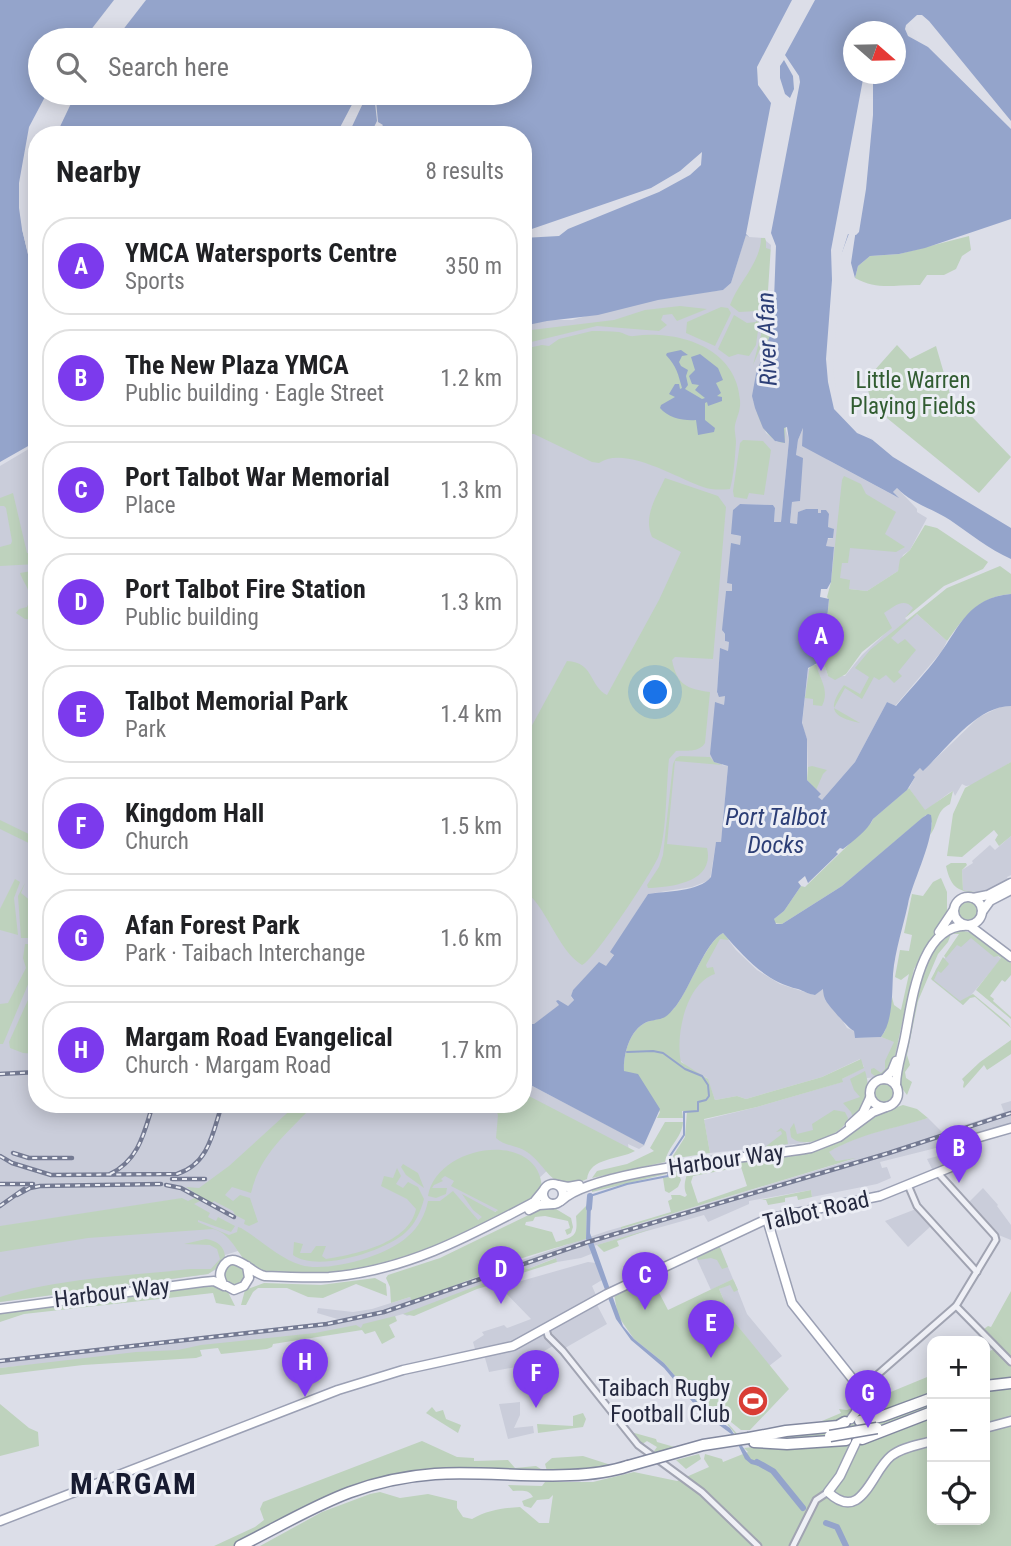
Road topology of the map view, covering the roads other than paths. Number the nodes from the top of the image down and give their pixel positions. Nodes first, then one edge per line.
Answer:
1 (1011, 883) edge
2 (1011, 890) edge
3 (973, 898) junction
4 (953, 911) junction
5 (982, 913) junction
6 (968, 925) junction
7 (1011, 951) edge
8 (1011, 957) edge
9 (884, 1079) junction
10 (896, 1086) junction
11 (870, 1098) junction
12 (886, 1107) junction
13 (1011, 1128) edge
14 (938, 1173) junction
15 (558, 1185) junction
16 (908, 1185) junction
17 (543, 1191) junction
18 (557, 1203) junction
19 (767, 1219) junction
20 (247, 1266) junction
21 (222, 1267) junction
22 (977, 1272) junction
23 (224, 1286) junction
24 (244, 1286) junction
25 (0, 1306) edge
26 (956, 1306) junction
27 (546, 1329) junction
28 (1011, 1362) edge
29 (1011, 1386) edge
30 (990, 1388) edge
31 (860, 1390) junction
32 (927, 1406) edge
33 (927, 1407) edge
34 (927, 1407) edge
35 (854, 1419) junction
36 (1011, 1421) edge
37 (990, 1427) edge
38 (751, 1441) junction
39 (927, 1442) edge
40 (853, 1443) junction
41 (546, 1477) junction
42 (828, 1492) junction
43 (0, 1521) edge
44 (240, 1546) edge
45 (251, 1546) edge
46 (758, 1546) edge
47 (793, 1546) edge

1 - 3 main road
2 - 5 main road
3 - 4 main road
3 - 5 main road
4 - 6 main road
4 - 9 main road
5 - 6 main road
5 - 7 main road
6 - 8 main road
6 - 10 main road
9 - 10 main road
9 - 11 main road
10 - 12 main road
11 - 12 main road
11 - 15 main road, Harbour Way
12 - 18 main road, Harbour Way
13 - 14 main road, Talbot Road
14 - 16 main road, Talbot Road
14 - 22 street
15 - 17 main road
15 - 18 main road
16 - 19 main road, Talbot Road
16 - 22 street
17 - 18 main road
17 - 20 main road
18 - 24 main road, Harbour Way
19 - 27 main road, Talbot Road
19 - 31 main road
20 - 21 main road
20 - 24 main road
21 - 23 main road
21 - 25 main road, Harbour Way
22 - 26 street
23 - 24 main road
23 - 25 main road, Harbour Way
26 - 28 street
26 - 31 street
27 - 43 main road, Talbot Road
27 - 46 street
29 - 30 highway
31 - 35 main road
32 - 35 highway
33 - 38 highway, bridge
34 - 40 highway
35 - 38 highway
35 - 40 main road
35 - 40 main road
36 - 37 main road
38 - 40 highway
38 - 41 highway, bridge
39 - 42 main road
40 - 42 main road
41 - 44 highway
41 - 45 highway
42 - 47 street

